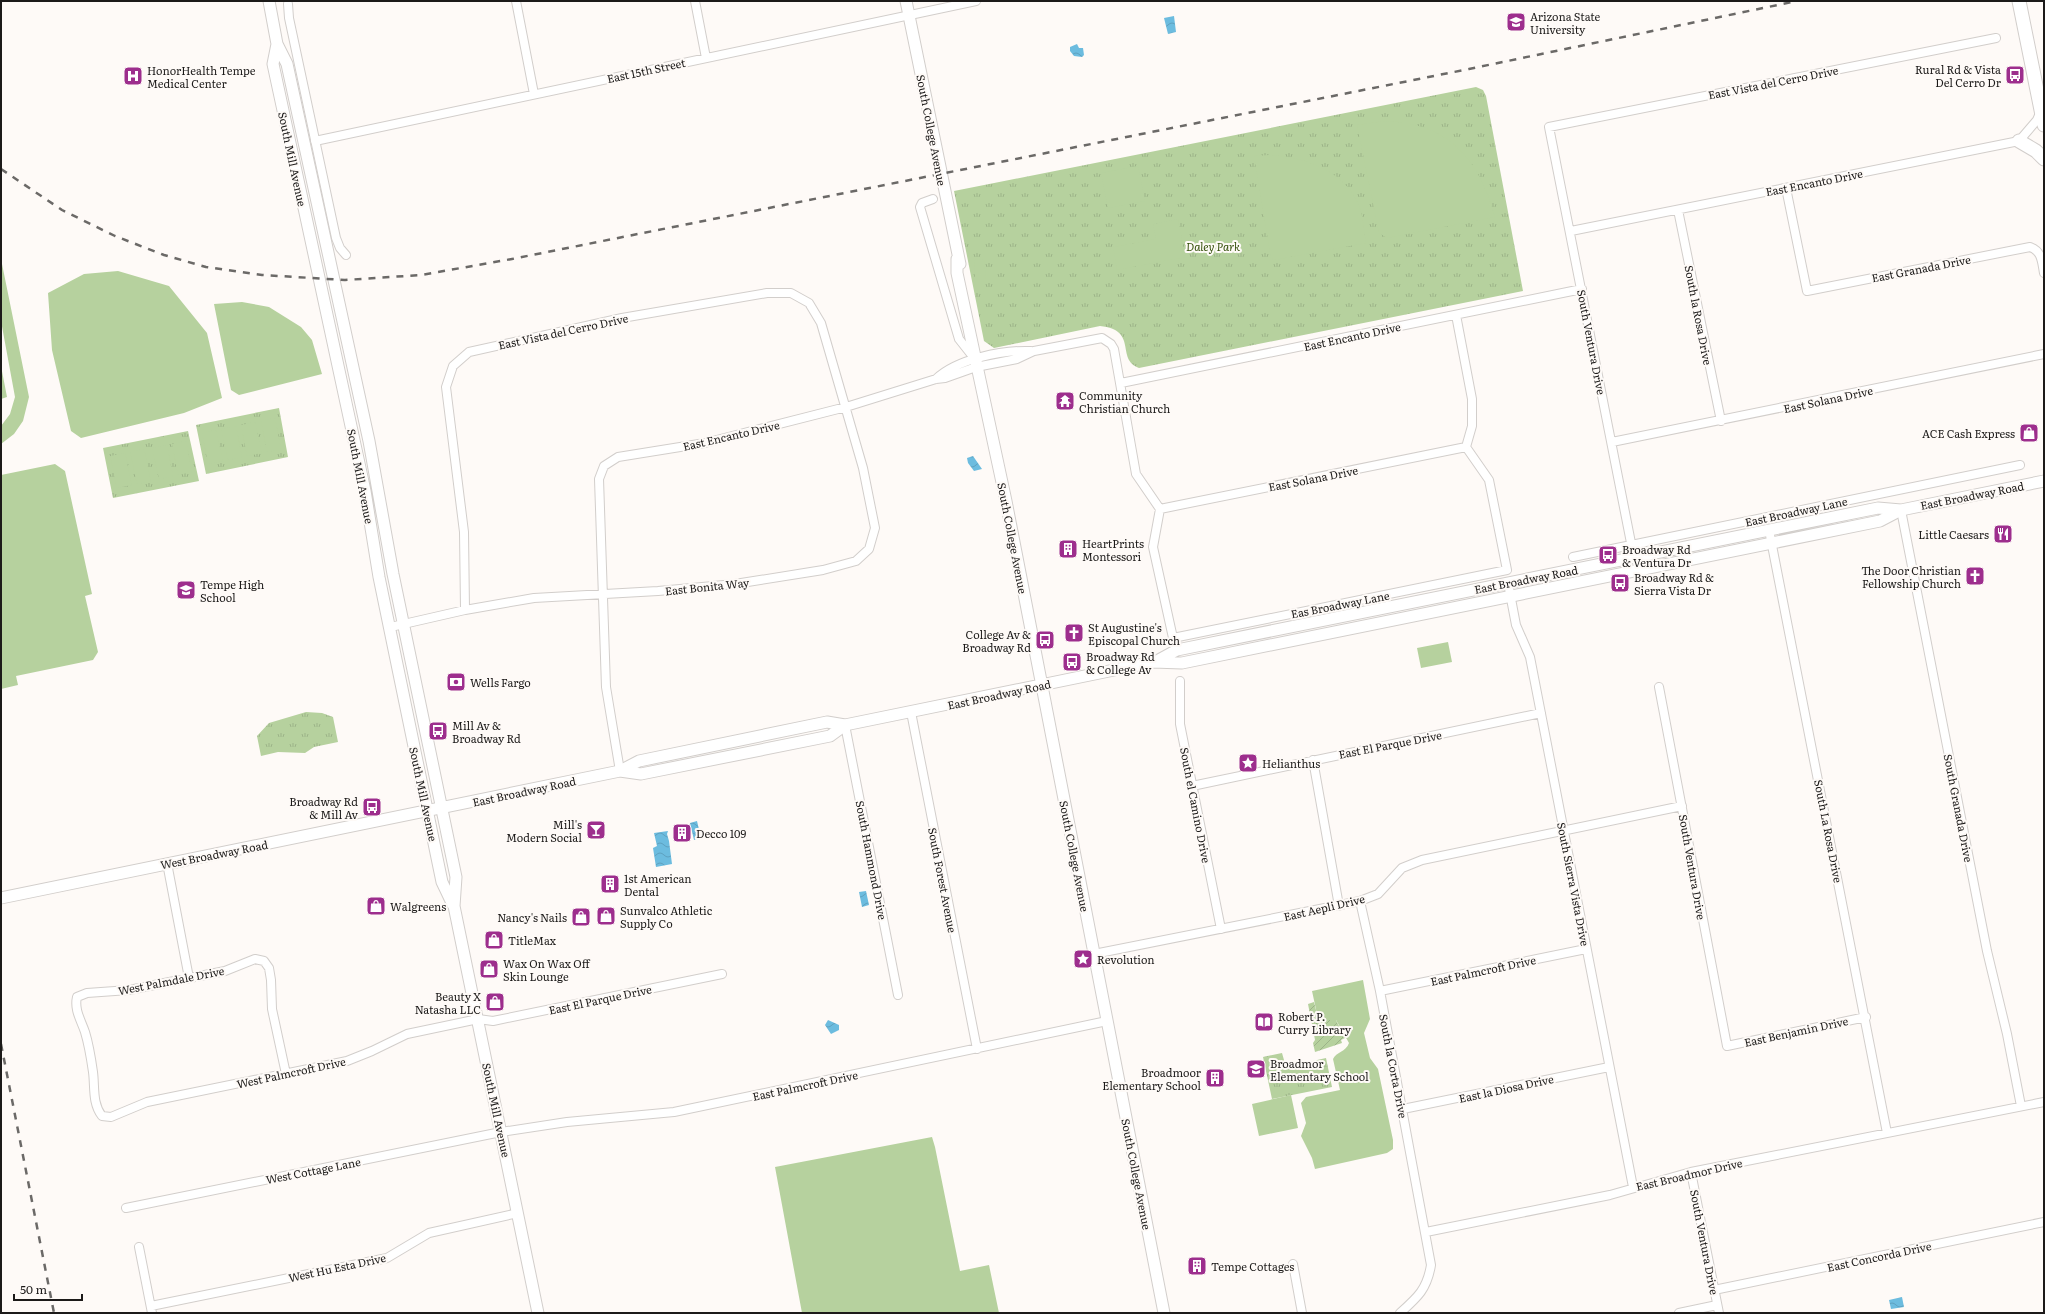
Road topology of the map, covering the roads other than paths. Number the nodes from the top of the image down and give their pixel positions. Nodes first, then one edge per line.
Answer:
1 (269, 1) edge
2 (516, 1) edge
3 (695, 1) edge
4 (906, 1) edge
5 (976, 1) edge
6 (2019, 1) edge
7 (288, 4) dead end
8 (909, 16) junction
9 (1996, 38) dead end
10 (277, 44) junction
11 (706, 58) junction
12 (2040, 80) edge
13 (534, 94) junction
14 (2041, 110) junction
15 (2044, 125) edge
16 (1549, 126) joint
17 (315, 141) junction
18 (2019, 141) junction
19 (2044, 159) edge
20 (1786, 188) junction
21 (933, 199) dead end
22 (1678, 210) junction
23 (1571, 231) junction
24 (346, 255) dead end
25 (2044, 273) edge
26 (1582, 289) junction
27 (1456, 315) junction
28 (2044, 354) edge
29 (978, 362) junction
30 (1121, 384) junction
31 (846, 407) junction
32 (1720, 421) junction
33 (1612, 442) junction
34 (1466, 447) junction
35 (2020, 465) dead end
36 (2044, 481) edge
37 (1160, 509) junction
38 (1901, 510) junction
39 (1769, 530) junction
40 (1772, 544) junction
41 (1631, 545) junction
42 (1573, 557) dead end
43 (1634, 558) junction
44 (1508, 583) junction
45 (603, 594) junction
46 (1510, 596) junction
47 (465, 610) junction
48 (399, 624) junction
49 (1153, 662) junction
50 (1180, 680) dead end
51 (1043, 685) junction
52 (1659, 687) dead end
53 (912, 712) junction
54 (1541, 714) junction
55 (845, 725) junction
56 (1313, 760) junction
57 (620, 771) junction
58 (1192, 786) junction
59 (1682, 806) junction
60 (441, 808) junction
61 (427, 811) junction
62 (1563, 831) junction
63 (167, 863) junction
64 (1, 898) edge
65 (1360, 900) junction
66 (454, 906) junction
67 (1339, 906) junction
68 (1221, 929) junction
69 (1586, 949) junction
70 (1094, 954) junction
71 (722, 974) dead end
72 (189, 978) junction
73 (1380, 991) junction
74 (898, 995) dead end
75 (1866, 1017) junction
76 (478, 1019) junction
77 (1107, 1021) junction
78 (1726, 1046) joint
79 (977, 1049) junction
80 (1609, 1067) junction
81 (286, 1074) junction
82 (2044, 1102) edge
83 (2021, 1106) junction
84 (1403, 1109) junction
85 (102, 1116) joint
86 (501, 1132) junction
87 (1887, 1134) junction
88 (1691, 1172) junction
89 (1632, 1187) junction
90 (126, 1208) dead end
91 (518, 1213) junction
92 (2044, 1222) edge
93 (1426, 1232) junction
94 (139, 1247) dead end
95 (1293, 1264) dead end
96 (1714, 1290) junction
97 (1718, 1309) edge
98 (151, 1310) edge
99 (538, 1313) edge
100 (1164, 1313) edge
101 (1302, 1313) edge
102 (1400, 1313) edge
103 (1679, 1313) edge

1 - 10 main road, South Mill Avenue
2 - 13 street
3 - 11 street
4 - 8 main road, South College Avenue
5 - 8 street, East 15th Street
6 - 12 main road
7 - 17 street
8 - 11 street, East 15th Street
8 - 29 main road, South College Avenue
9 - 16 street, East Vista del Cerro Drive
10 - 48 main road, South Mill Avenue
10 - 61 main road, South Mill Avenue
11 - 13 street, East 15th Street
12 - 14 main road
13 - 17 street, East 15th Street
14 - 15 main road
14 - 18 street
16 - 23 street, South Ventura Drive
17 - 24 street
18 - 19 main road
18 - 20 street, East Encanto Drive
20 - 22 street, East Encanto Drive
20 - 25 street, East Granada Drive
21 - 29 street
22 - 23 street, East Encanto Drive
22 - 32 street, South la Rosa Drive
23 - 26 street, South Ventura Drive
26 - 27 street, East Encanto Drive
26 - 33 street, South Ventura Drive
27 - 30 street, East Encanto Drive
27 - 34 street
28 - 32 street, East Solana Drive
29 - 30 street, East Encanto Drive
29 - 31 street, East Encanto Drive
29 - 51 main road, South College Avenue
30 - 37 street
31 - 45 street, East Encanto Drive
31 - 45 street, East Bonita Way
31 - 47 street, East Vista del Cerro Drive
32 - 33 street, East Solana Drive
33 - 41 street, South Ventura Drive
34 - 37 street, East Solana Drive
34 - 37 street, Eas Broadway Lane
35 - 41 street, East Broadway Lane
36 - 38 main road, East Broadway Road
38 - 39 main road, East Broadway Road
38 - 40 main road, East Broadway Road
38 - 83 street, South Granada Drive
39 - 40 street, South La Rosa Drive
39 - 43 main road, East Broadway Road
40 - 46 main road, East Broadway Road
40 - 75 street, South La Rosa Drive
41 - 42 street, East Broadway Lane
41 - 43 street, South Ventura Drive
43 - 44 main road, East Broadway Road
44 - 46 street, South Sierra Vista Drive
44 - 49 main road, East Broadway Road
45 - 47 street, East Bonita Way
45 - 57 street, East Encanto Drive
46 - 49 main road, East Broadway Road
46 - 54 street, South Sierra Vista Drive
47 - 48 street, East Bonita Way
48 - 60 main road, South Mill Avenue
49 - 51 main road, East Broadway Road
50 - 58 street, South el Camino Drive
51 - 53 main road, East Broadway Road
51 - 70 main road, South College Avenue
52 - 59 street, South Ventura Drive
53 - 55 main road, East Broadway Road
53 - 79 street, South Forest Avenue
54 - 56 street, East El Parque Drive
54 - 62 street, South Sierra Vista Drive
55 - 57 main road, East Broadway Road
55 - 74 street, South Hammond Drive
56 - 58 street, East El Parque Drive
56 - 67 street
57 - 60 main road, East Broadway Road
58 - 68 street, South el Camino Drive
59 - 62 street, East Aepli Drive
59 - 78 street, South Ventura Drive
60 - 61 main road, East Broadway Road
60 - 66 main road, South Mill Avenue
61 - 63 main road, West Broadway Road
61 - 66 main road, South Mill Avenue
62 - 65 street, East Aepli Drive
62 - 69 street, South Sierra Vista Drive
63 - 64 main road, West Broadway Road
63 - 72 street
65 - 67 street, East Aepli Drive
65 - 73 street, South la Corta Drive
66 - 76 main road, South Mill Avenue
67 - 68 street, East Aepli Drive
68 - 70 street, East Aepli Drive
69 - 73 street, East Palmcroft Drive
69 - 80 street, South Sierra Vista Drive
70 - 77 main road, South College Avenue
71 - 76 street, East El Parque Drive
72 - 81 street, West Palmdale Drive
72 - 85 street, West Palmdale Drive
73 - 84 street, South la Corta Drive
75 - 78 street, East Benjamin Drive
75 - 87 street, South La Rosa Drive
76 - 81 street, West Palmcroft Drive
76 - 86 main road, South Mill Avenue
77 - 79 street, East Palmcroft Drive
77 - 100 main road, South College Avenue
79 - 86 street, East Palmcroft Drive
80 - 84 street, East la Diosa Drive
80 - 89 street, South Sierra Vista Drive
81 - 85 street, West Palmcroft Drive
82 - 83 street, East Broadmor Drive
83 - 87 street, East Broadmor Drive
84 - 93 street, South la Corta Drive
86 - 90 street, West Cottage Lane
86 - 91 main road, South Mill Avenue
87 - 88 street, East Broadmor Drive
88 - 89 street, East Broadmor Drive
88 - 96 street, South Ventura Drive
89 - 93 street, East Broadmor Drive
91 - 98 street, West Hu Esta Drive
91 - 99 main road, South Mill Avenue
92 - 96 street, East Concorda Drive
93 - 102 street
94 - 98 street
95 - 101 street
96 - 97 street, South Ventura Drive
97 - 103 street

